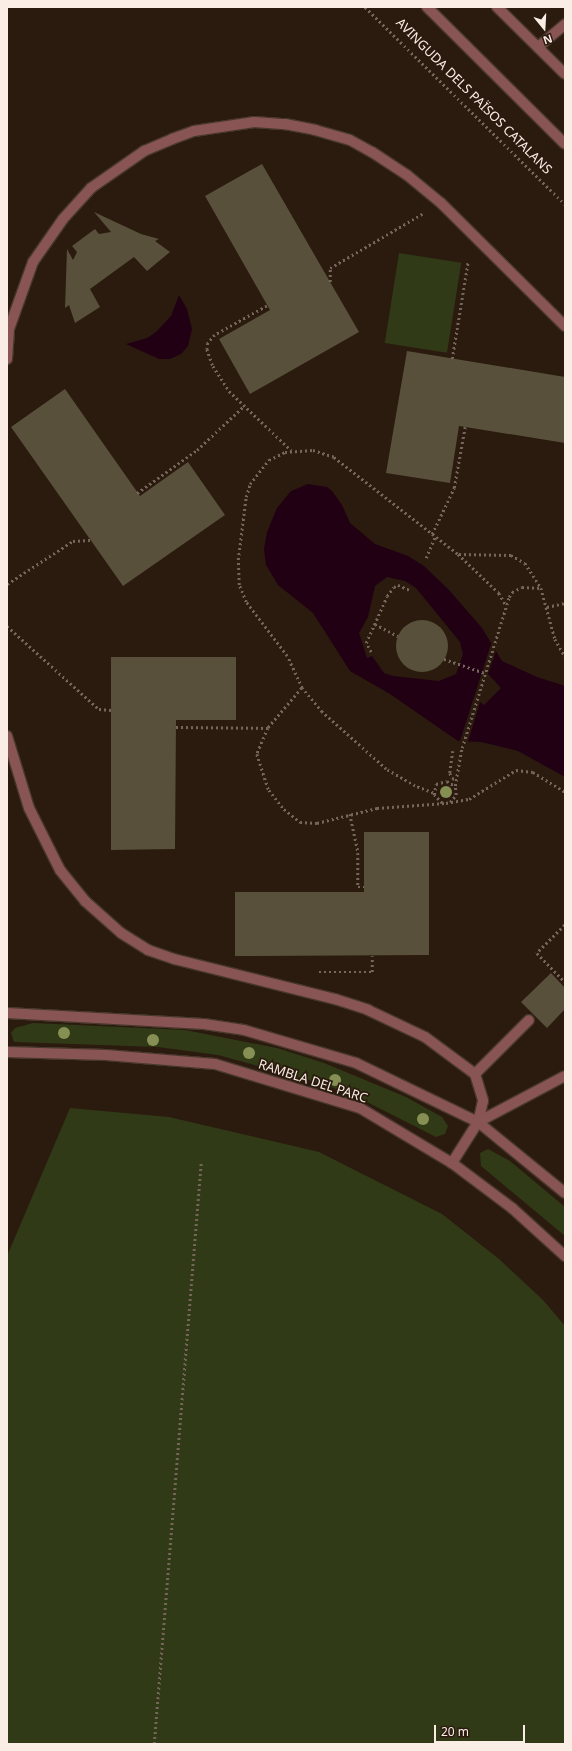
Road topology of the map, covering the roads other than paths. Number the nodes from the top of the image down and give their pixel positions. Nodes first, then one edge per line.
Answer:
1 (427, 7) edge
2 (497, 7) edge
3 (565, 24) edge
4 (538, 47) junction
5 (565, 74) edge
6 (565, 144) edge
7 (565, 326) edge
8 (7, 359) edge
9 (7, 736) edge
10 (7, 1014) edge
11 (529, 1020) dead end
12 (7, 1052) edge
13 (475, 1074) junction
14 (565, 1076) edge
15 (478, 1122) junction
16 (452, 1163) junction
17 (565, 1194) edge
18 (565, 1256) edge

1 - 6 street
2 - 4 street
3 - 4 street
4 - 5 street
7 - 8 street
9 - 13 street
10 - 15 street
11 - 13 street
12 - 16 street, RAMBLA DEL PARC
13 - 15 street
14 - 15 street
15 - 16 street
15 - 17 street
16 - 18 street, RAMBLA DEL PARC

